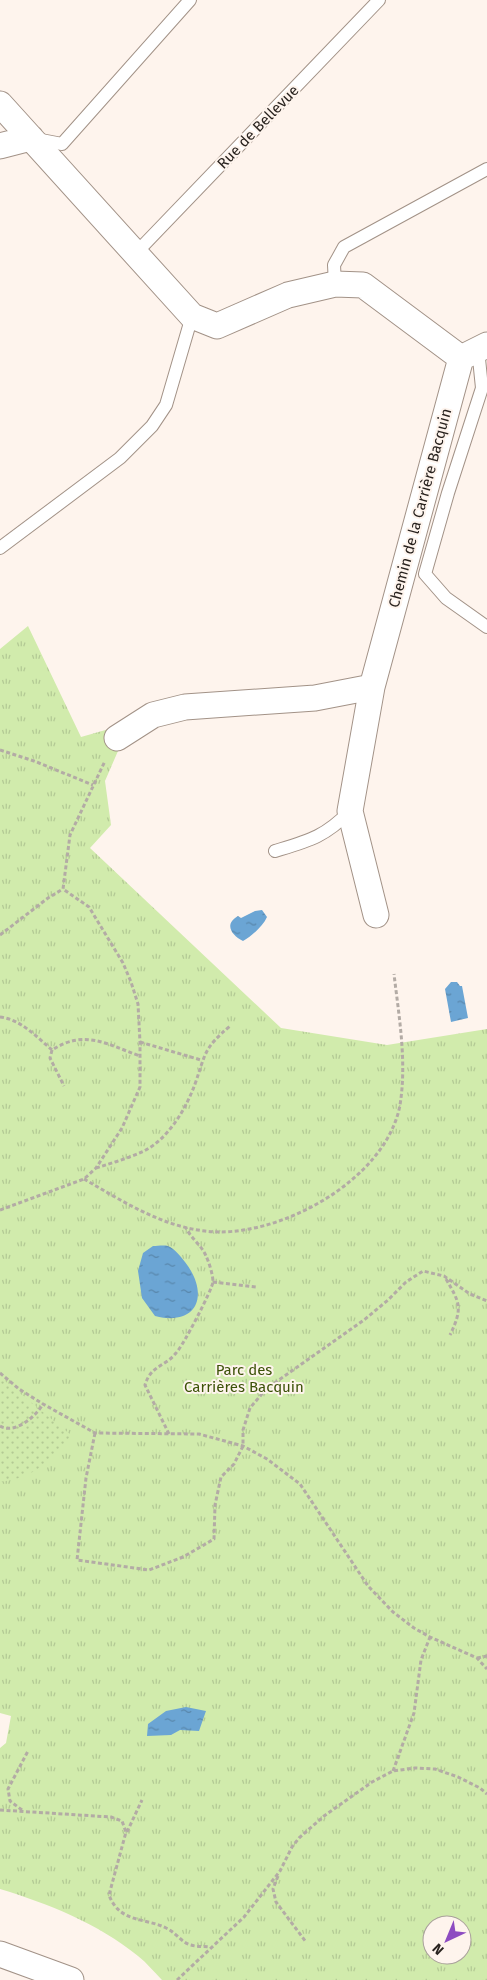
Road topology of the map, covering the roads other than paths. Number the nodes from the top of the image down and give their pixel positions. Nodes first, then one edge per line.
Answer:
1 (190, 0) edge
2 (379, 0) edge
3 (0, 104) edge
4 (30, 138) junction
5 (0, 146) edge
6 (487, 169) edge
7 (136, 253) junction
8 (336, 284) junction
9 (192, 316) junction
10 (475, 351) edge
11 (0, 548) edge
12 (487, 628) edge
13 (372, 687) junction
14 (117, 738) road end
15 (350, 811) junction
16 (275, 851) dead end
17 (376, 915) dead end
18 (0, 1954) edge
19 (71, 1980) edge

1 - 4 lane
2 - 7 lane, Rue de Bellevue
3 - 4 street
4 - 5 street
4 - 7 street
6 - 8 lane
7 - 9 street
8 - 9 street
8 - 10 street
9 - 11 lane
10 - 12 lane
10 - 13 street, Chemin de la Carrière Bacquin
13 - 14 street
13 - 15 street, Chemin de la Carrière Bacquin
15 - 16 lane
15 - 17 street, Chemin de la Carrière Bacquin
18 - 19 street

